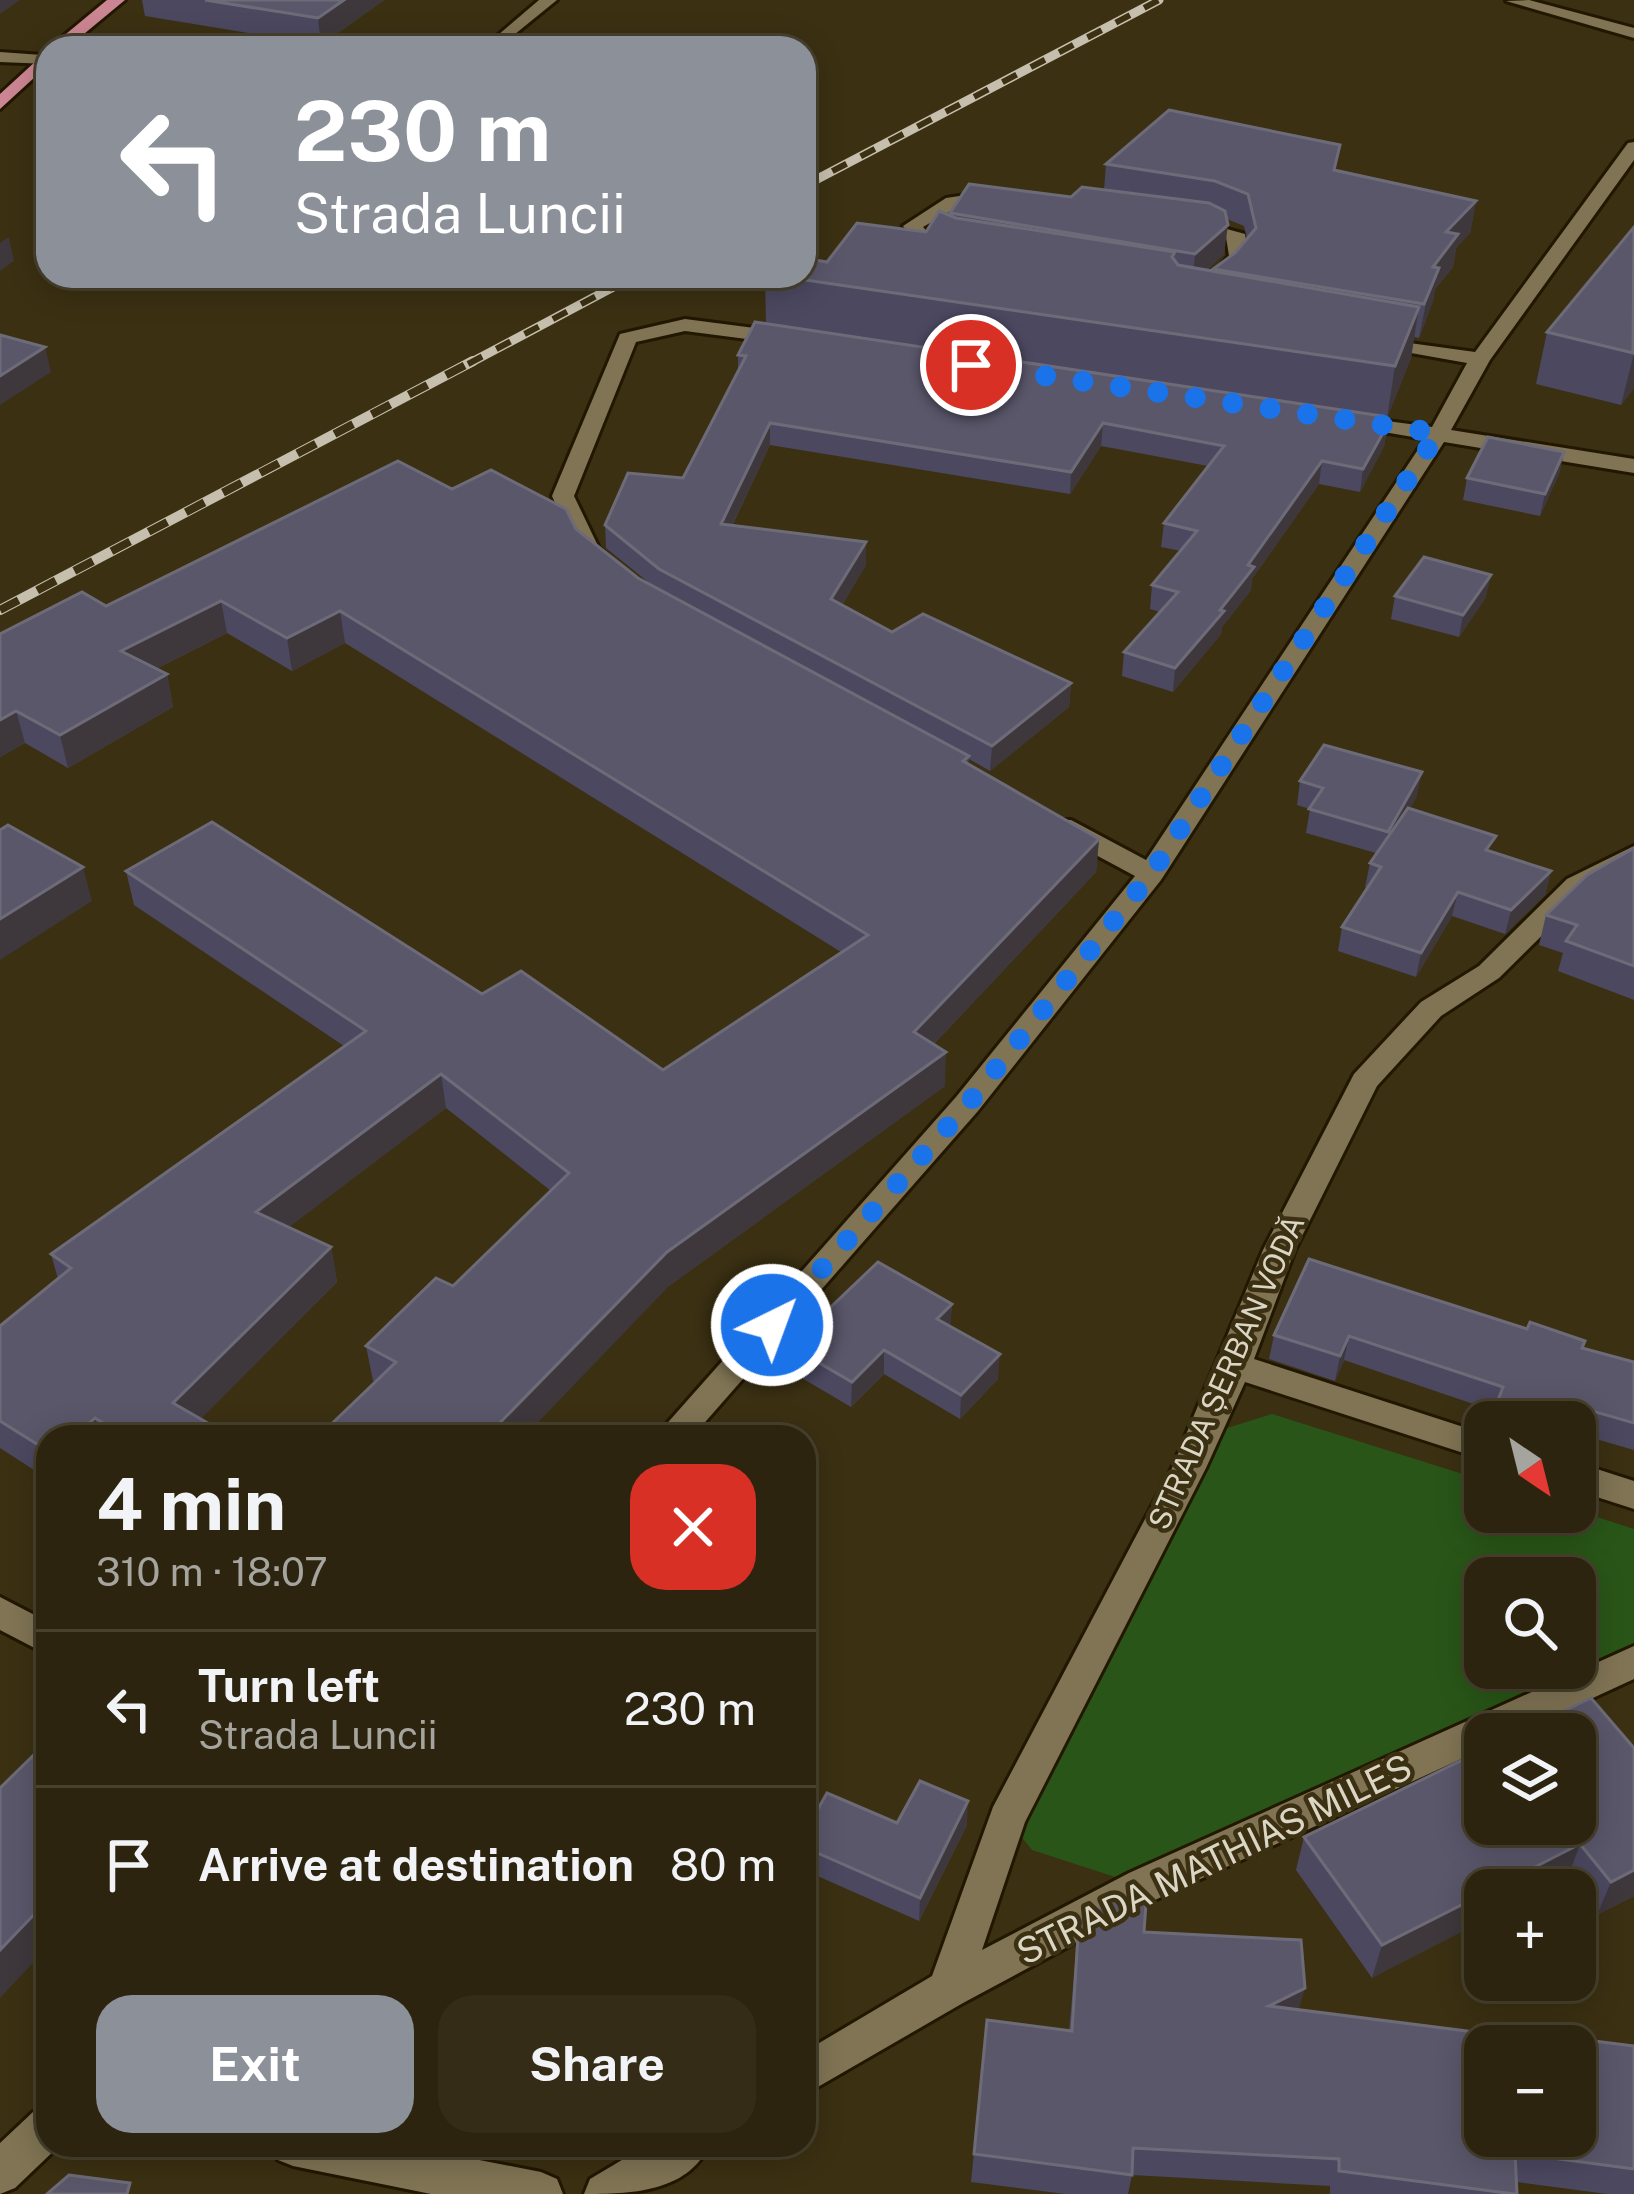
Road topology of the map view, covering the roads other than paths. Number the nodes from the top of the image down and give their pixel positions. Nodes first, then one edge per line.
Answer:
1 (117, 0) edge
2 (549, 0) edge
3 (1514, 1) edge
4 (1634, 33) edge
5 (72, 36) edge
6 (503, 36) edge
7 (36, 55) edge
8 (0, 57) edge
9 (36, 67) edge
10 (0, 104) edge
11 (1634, 148) edge
12 (1016, 198) edge
13 (1168, 218) edge
14 (977, 261) edge
15 (1197, 296) edge
16 (1342, 335) edge
17 (808, 341) edge
18 (1480, 359) junction
19 (1322, 416) edge
20 (1438, 433) junction
21 (1634, 466) edge
22 (620, 577) edge
23 (1047, 818) edge
24 (1634, 854) edge
25 (1151, 874) junction
26 (1235, 1366) junction
27 (683, 1425) edge
28 (1464, 1440) edge
29 (1596, 1483) edge
30 (1634, 1495) edge
31 (0, 1612) edge
32 (36, 1633) edge
33 (1634, 1662) edge
34 (948, 1989) junction
35 (816, 2068) edge
36 (36, 2138) edge
37 (354, 2157) edge
38 (667, 2157) edge
39 (0, 2173) edge
40 (541, 2194) edge
41 (606, 2194) edge

1 - 5 main road
2 - 6 street
3 - 4 street
7 - 8 street
9 - 10 main road
11 - 18 street
12 - 14 street
13 - 15 street
16 - 18 street
17 - 22 street
18 - 20 street
19 - 20 street
20 - 21 street
20 - 25 street
23 - 25 street
24 - 26 street, STRADA ȘERBAN VODĂ
25 - 27 street
26 - 28 street
26 - 34 street, STRADA ȘERBAN VODĂ
29 - 30 street
31 - 32 street
33 - 34 street, STRADA MATHIAS MILES
34 - 35 street, STRADA MATHIAS MILES
36 - 39 street
37 - 40 street
38 - 41 street

